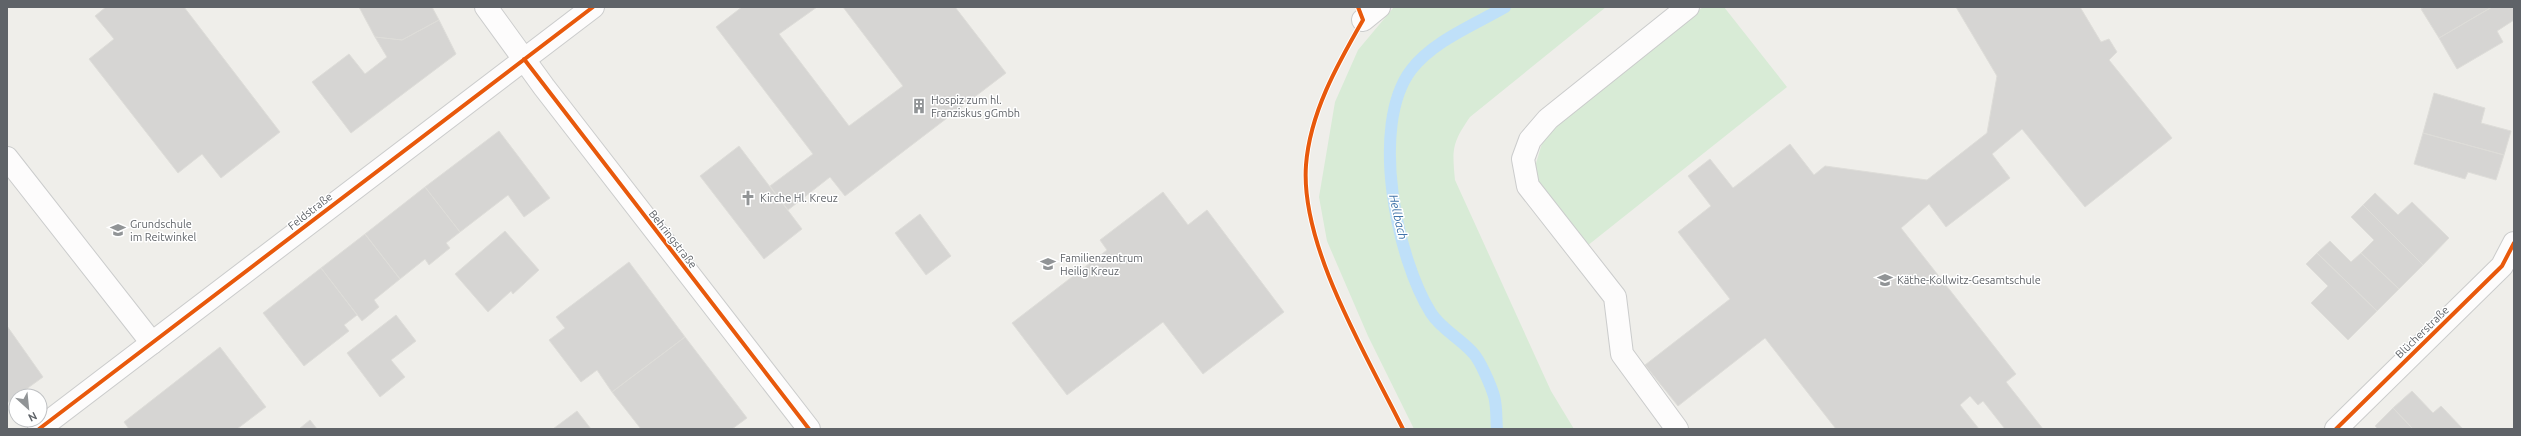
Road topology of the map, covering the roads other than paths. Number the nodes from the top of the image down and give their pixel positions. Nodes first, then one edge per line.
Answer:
1 (486, 7) edge
2 (593, 7) edge
3 (1688, 7) edge
4 (524, 59) junction
5 (7, 158) edge
6 (2514, 243) edge
7 (2508, 270) edge
8 (152, 343) junction
9 (40, 429) edge
10 (809, 429) edge
11 (1677, 429) edge
12 (2336, 429) edge

1 - 4 street, Behringstraße
2 - 4 street, Feldstraße
3 - 11 street
4 - 8 street, Feldstraße
4 - 10 street, Behringstraße
5 - 8 street
6 - 7 street, Blücherstraße
7 - 12 street, Blücherstraße
8 - 9 street, Feldstraße

